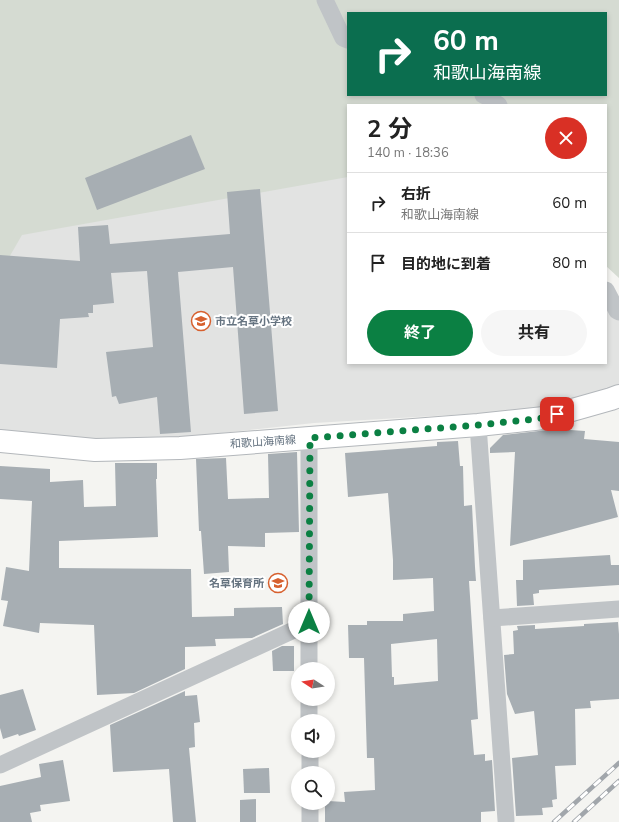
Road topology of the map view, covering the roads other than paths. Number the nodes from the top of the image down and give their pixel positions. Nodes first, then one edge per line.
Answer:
1 (325, 0) edge
2 (347, 40) edge
3 (485, 96) edge
4 (498, 104) edge
5 (607, 292) edge
6 (619, 312) edge
7 (619, 396) edge
8 (478, 425) junction
9 (310, 438) junction
10 (0, 441) edge
11 (619, 609) edge
12 (492, 618) junction
13 (309, 622) junction
14 (309, 662) edge
15 (0, 765) edge
16 (310, 810) edge
17 (506, 820) dead end
18 (310, 822) edge

1 - 2 street
3 - 4 street
5 - 6 street
7 - 8 main road, 和歌山海南線
8 - 9 main road, 和歌山海南線
8 - 12 street
9 - 10 main road, 和歌山海南線
9 - 13 street
11 - 12 street
12 - 17 street
13 - 14 street
13 - 15 street
16 - 18 street

